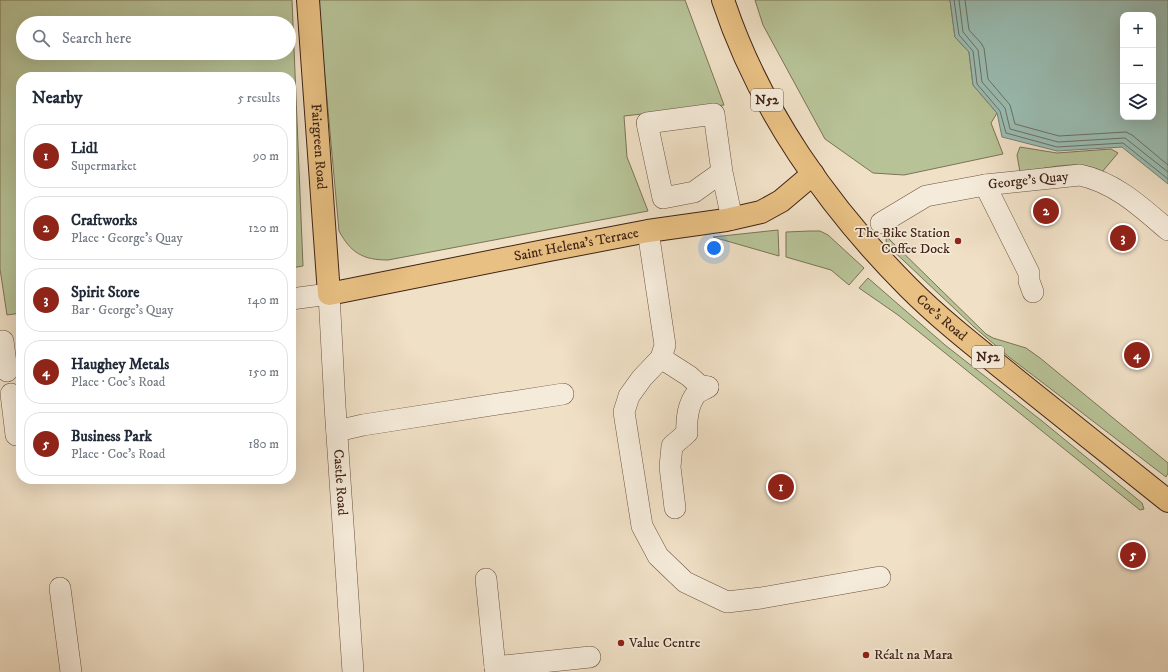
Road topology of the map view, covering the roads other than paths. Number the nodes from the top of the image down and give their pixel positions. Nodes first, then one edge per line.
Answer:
1 (308, 0) edge
2 (723, 0) edge
3 (722, 172) junction
4 (813, 174) junction
5 (985, 185) junction
6 (732, 219) junction
7 (881, 224) dead end
8 (1168, 230) edge
9 (648, 231) junction
10 (1033, 292) dead end
11 (329, 294) junction
12 (296, 298) edge
13 (8, 340) edge
14 (661, 358) junction
15 (7, 371) dead end
16 (11, 394) dead end
17 (563, 394) dead end
18 (337, 431) junction
19 (16, 435) dead end
20 (1168, 501) edge
21 (675, 508) dead end
22 (880, 577) dead end
23 (486, 579) dead end
24 (60, 588) dead end
25 (590, 658) dead end
26 (495, 670) edge
27 (71, 672) edge
28 (353, 672) edge

1 - 11 main road, Fairgreen Road
2 - 4 main road, N52
3 - 3 street
3 - 6 street
4 - 6 main road, Saint Helena's Terrace
4 - 20 main road, Coe's Road / N52
5 - 7 street, George's Quay
5 - 8 street, George's Quay
5 - 10 street
6 - 9 main road, Saint Helena's Terrace
9 - 11 main road, Saint Helena's Terrace
9 - 14 street
11 - 12 street
11 - 18 street, Castle Road
13 - 15 street
14 - 21 street
14 - 22 street
16 - 19 street
17 - 18 street
18 - 28 street, Castle Road
23 - 26 street
24 - 27 street
25 - 26 street

